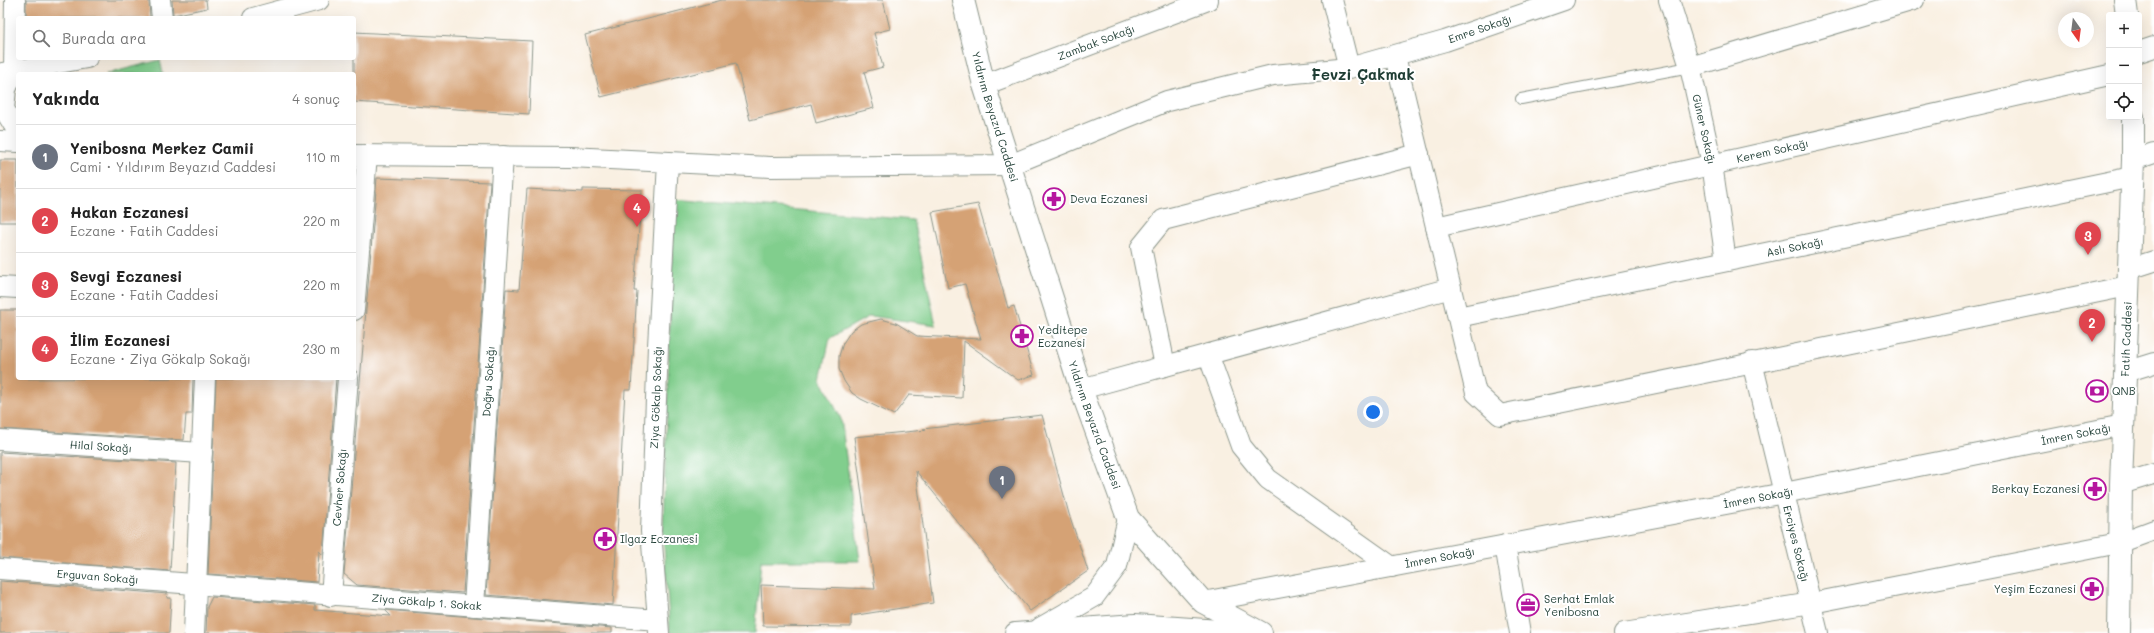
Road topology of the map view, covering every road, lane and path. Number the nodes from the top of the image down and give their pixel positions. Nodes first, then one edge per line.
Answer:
1 (15, 0) edge
2 (160, 0) edge
3 (319, 0) edge
4 (963, 0) edge
5 (1208, 0) edge
6 (1332, 0) edge
7 (1564, 0) edge
8 (1669, 0) edge
9 (1914, 0) edge
10 (2125, 0) edge
11 (259, 11) edge
12 (2127, 12) edge
13 (162, 16) edge
14 (2154, 47) edge
15 (2142, 51) edge
16 (1395, 56) junction
17 (77, 60) edge
18 (1690, 67) junction
19 (1349, 68) junction
20 (7, 73) edge
21 (2106, 76) edge
22 (984, 85) junction
23 (1521, 99) dead end
24 (2133, 120) edge
25 (16, 129) edge
26 (0, 141) edge
27 (16, 142) edge
28 (2154, 153) edge
29 (1419, 154) junction
30 (360, 155) edge
31 (503, 156) junction
32 (668, 162) junction
33 (1712, 164) junction
34 (1010, 165) junction
35 (2133, 168) junction
36 (1436, 226) junction
37 (356, 258) edge
38 (1726, 261) junction
39 (2154, 261) edge
40 (2128, 277) junction
41 (0, 287) edge
42 (16, 288) edge
43 (1451, 288) junction
44 (1458, 317) junction
45 (1208, 354) junction
46 (1752, 362) junction
47 (2154, 363) edge
48 (1165, 366) junction
49 (2125, 372) junction
50 (205, 380) edge
51 (348, 380) edge
52 (1081, 389) junction
53 (2123, 426) junction
54 (0, 440) edge
55 (202, 453) junction
56 (2154, 474) edge
57 (2121, 484) junction
58 (1784, 493) junction
59 (1128, 518) junction
60 (2154, 530) edge
61 (2119, 543) junction
62 (1505, 545) junction
63 (1392, 567) junction
64 (0, 569) edge
65 (196, 584) junction
66 (331, 596) junction
67 (1203, 602) junction
68 (1812, 603) junction
69 (474, 606) junction
70 (658, 626) edge
71 (1073, 630) edge
72 (1036, 632) edge
73 (194, 633) edge
74 (1014, 633) edge
75 (1261, 633) edge
76 (1520, 633) edge
77 (1624, 633) edge
78 (1818, 633) edge
79 (2119, 633) edge

1 - 20 street
2 - 13 street
3 - 11 street
4 - 22 main road, Yıldırım Beyazıd Caddesi
5 - 22 street, Zambak Sokağı
6 - 19 street
7 - 16 street, Emre Sokağı
8 - 18 street, Güner Sokağı
9 - 18 street
10 - 12 main road
14 - 15 street
16 - 19 street, Emre Sokağı
16 - 29 street
17 - 20 street
18 - 23 lane
18 - 33 street, Güner Sokağı
19 - 34 street, Emre Sokağı
20 - 25 street
21 - 33 street, Kerem Sokağı
22 - 34 main road, Yıldırım Beyazıd Caddesi
24 - 35 main road, Fatih Caddesi
26 - 27 street
28 - 35 street, Aslı Sokağı
29 - 36 street
29 - 48 street
30 - 31 street
30 - 37 street
31 - 32 street
31 - 69 street, Doğru Sokağı
32 - 34 street
32 - 70 street, Ziya Gökalp Sokağı
33 - 36 street, Kerem Sokağı
33 - 38 street, Güner Sokağı
34 - 52 main road, Yıldırım Beyazıd Caddesi
35 - 38 street, Aslı Sokağı
35 - 40 main road, Fatih Caddesi
36 - 43 street
38 - 44 street, Aslı Sokağı
39 - 40 street
40 - 46 street
40 - 49 main road, Fatih Caddesi
41 - 42 street
43 - 44 street
43 - 45 street
44 - 46 street
45 - 48 street
45 - 63 street, İmren Sokağı
46 - 58 street, Erciyes Sokağı
47 - 49 street
48 - 52 street
49 - 53 main road, Fatih Caddesi
50 - 55 street
51 - 66 street, Cevher Sokağı
52 - 59 main road, Yıldırım Beyazıd Caddesi
53 - 57 main road, Fatih Caddesi
53 - 58 street, İmren Sokağı
54 - 55 street, Hilal Sokağı
55 - 65 street
56 - 57 street
57 - 61 main road, Fatih Caddesi
58 - 62 street, İmren Sokağı
58 - 68 street, Erciyes Sokağı
59 - 67 main road, Yıldırım Beyazıd Caddesi
59 - 72 street
60 - 61 street
61 - 68 street
61 - 79 main road, Fatih Caddesi
62 - 63 street, İmren Sokağı
62 - 76 street
63 - 67 street, İmren Sokağı
64 - 65 street, Erguvan Sokağı
65 - 66 street, Ziya Gökalp 1. Sokak
65 - 73 street
66 - 69 street, Ziya Gökalp 1. Sokak
67 - 75 main road, Yıldırım Beyazıd Caddesi
68 - 77 street
68 - 78 street, Erciyes Sokağı
69 - 70 street, Ziya Gökalp 1. Sokak
71 - 72 street
71 - 75 street
72 - 74 street

